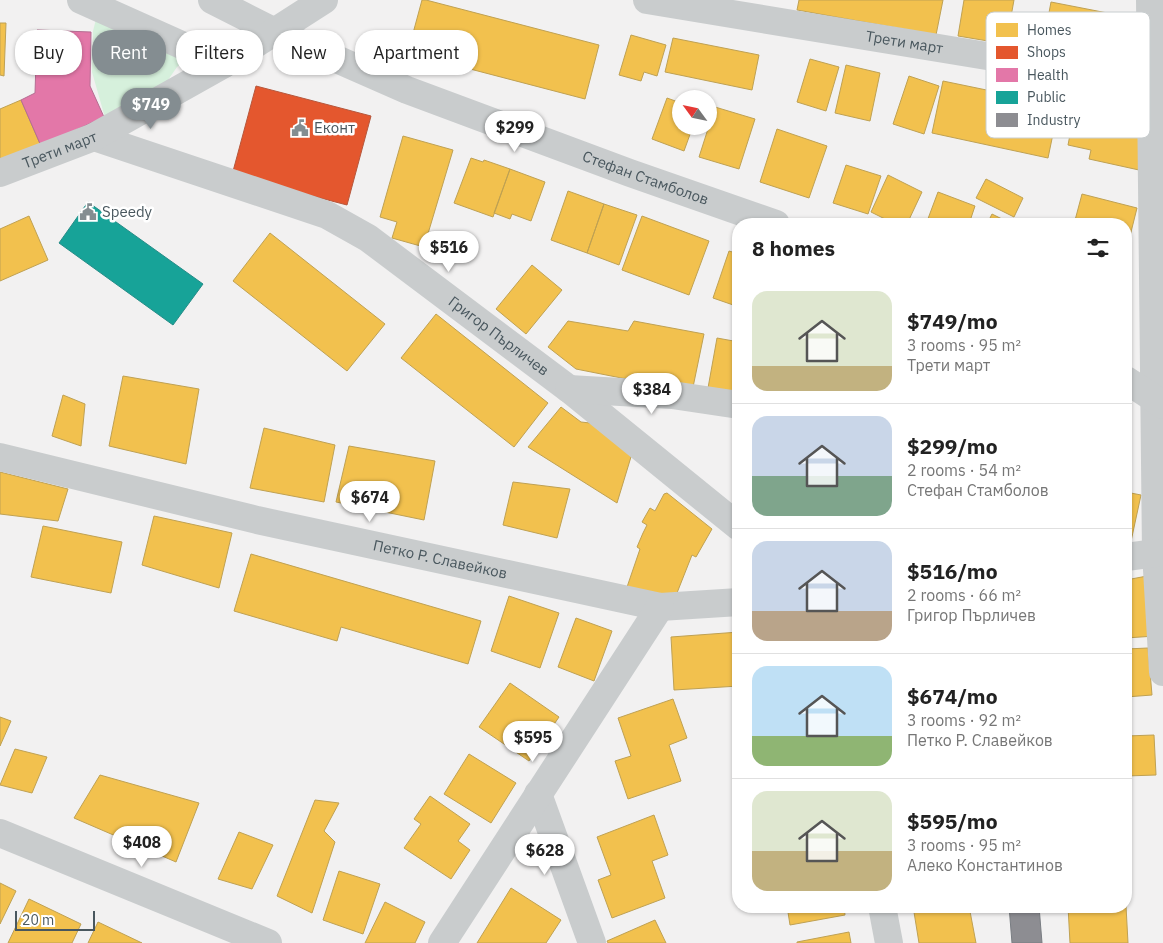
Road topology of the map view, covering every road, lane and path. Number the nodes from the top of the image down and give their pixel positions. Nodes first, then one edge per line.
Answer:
1 (81, 0) edge
2 (212, 0) edge
3 (324, 0) edge
4 (647, 0) edge
5 (1150, 0) edge
6 (784, 11) edge
7 (277, 30) edge
8 (273, 31) edge
9 (176, 43) edge
10 (986, 51) edge
11 (345, 63) edge
12 (204, 75) edge
13 (1157, 84) edge
14 (94, 137) junction
15 (0, 173) edge
16 (759, 218) edge
17 (1132, 384) edge
18 (568, 389) junction
19 (1159, 402) edge
20 (732, 404) edge
21 (0, 457) edge
22 (732, 521) edge
23 (1156, 553) junction
24 (1132, 556) edge
25 (732, 602) edge
26 (660, 607) junction
27 (1163, 672) edge
28 (538, 794) junction
29 (0, 832) edge
30 (883, 913) edge
31 (268, 943) edge
32 (442, 943) edge
33 (592, 943) edge
34 (889, 943) edge

1 - 9 street
2 - 8 street, Стефан Стамболов
3 - 7 street, Трети март
4 - 6 street, Трети март
5 - 13 street
6 - 10 street, Трети март
11 - 16 street, Стефан Стамболов
12 - 14 street, Трети март
13 - 19 street
14 - 15 street, Трети март
14 - 18 street, Григор Пърличев
17 - 19 street
18 - 20 street
18 - 22 street, Григор Пърличев
19 - 23 street
21 - 26 street, Петко Р. Славейков
23 - 24 street
23 - 27 street
25 - 26 street, Петко Р. Славейков
26 - 28 street
28 - 32 street
28 - 33 street
29 - 31 street
30 - 34 street

